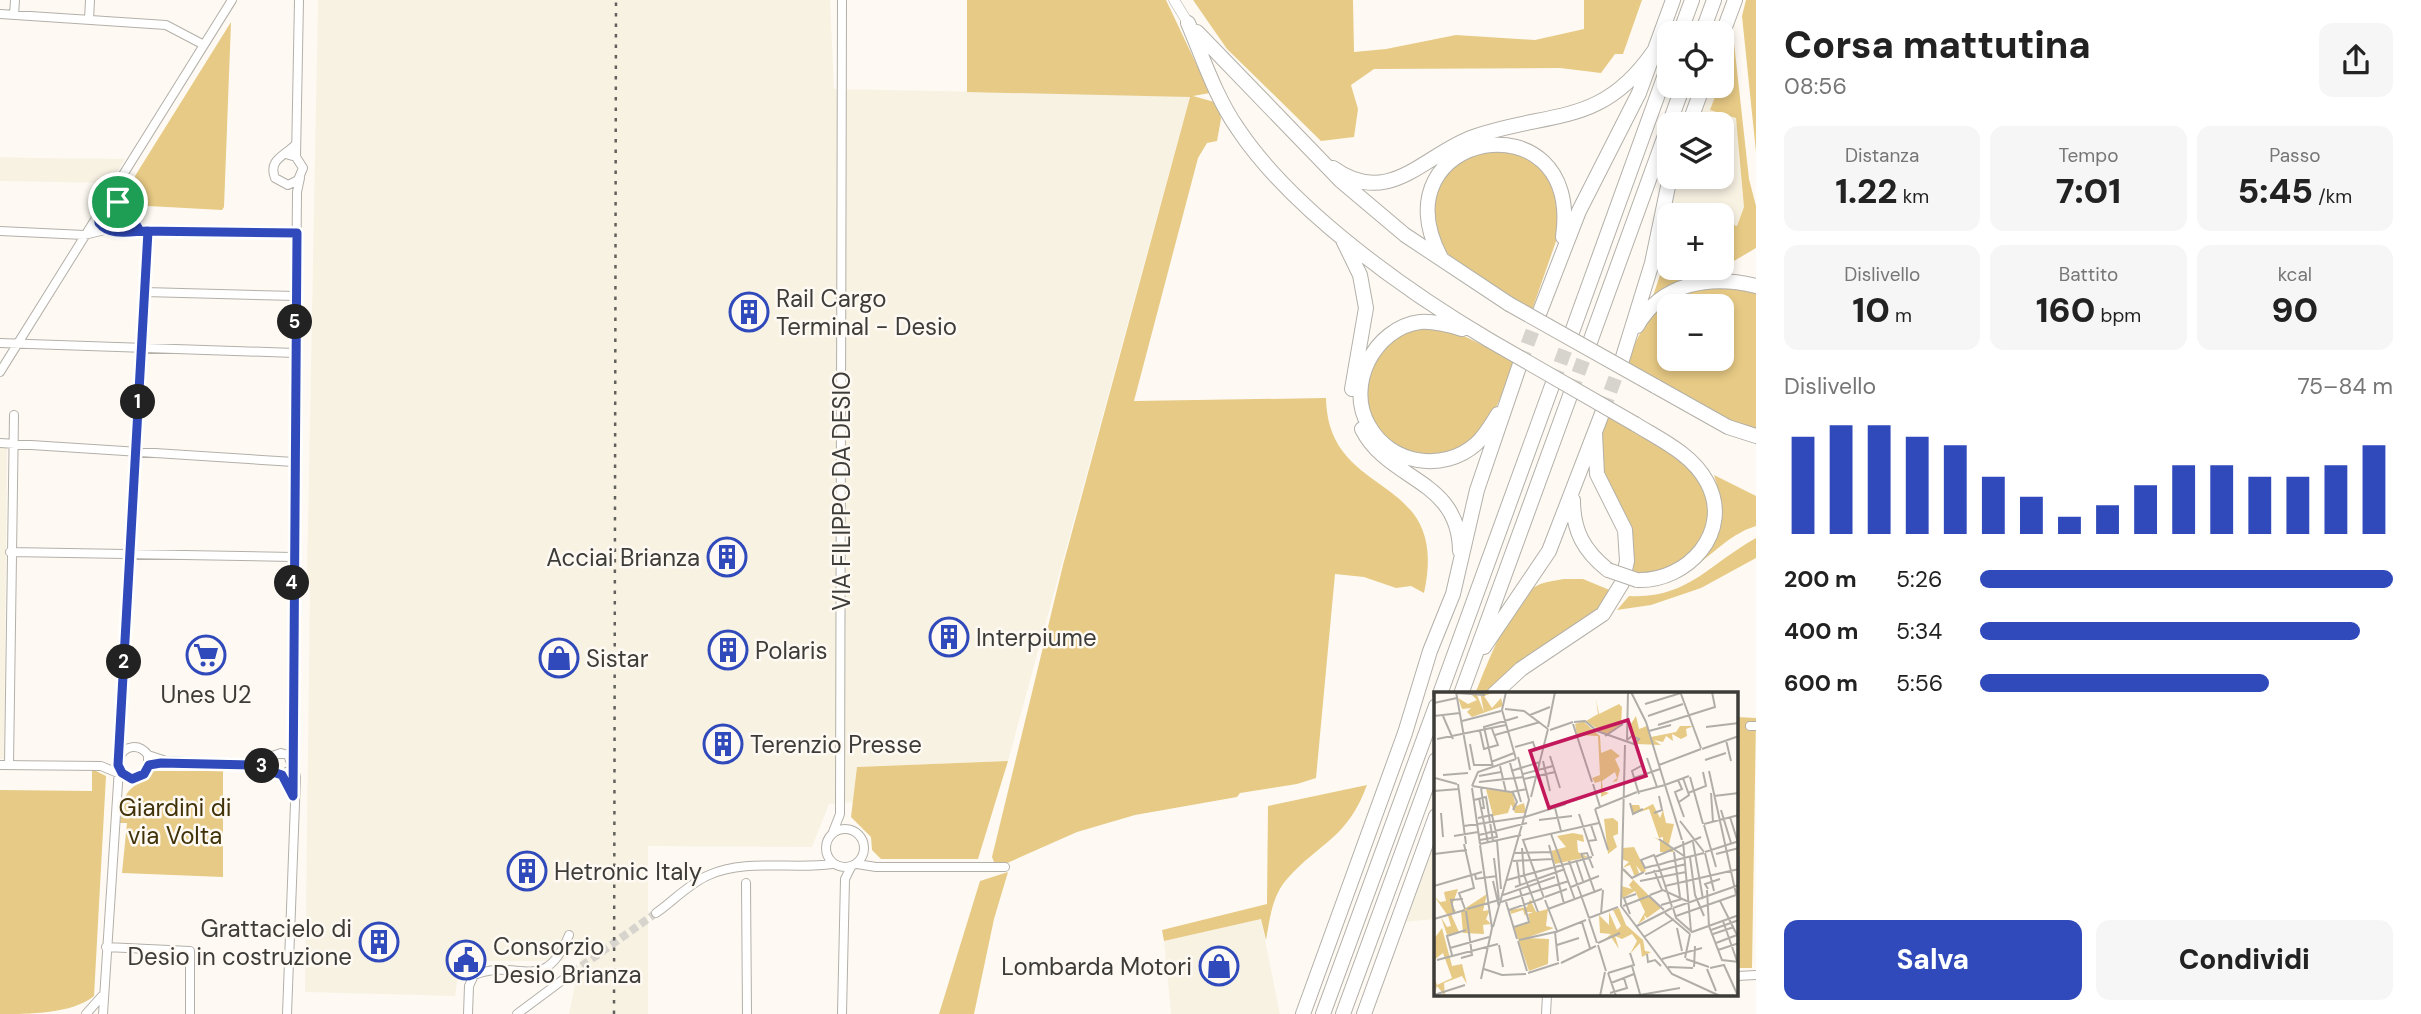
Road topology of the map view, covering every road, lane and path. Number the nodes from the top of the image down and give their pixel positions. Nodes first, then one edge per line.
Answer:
1 (15, 0) edge
2 (90, 0) edge
3 (232, 0) edge
4 (299, 0) edge
5 (842, 0) edge
6 (1174, 0) edge
7 (1673, 0) edge
8 (1692, 0) edge
9 (1714, 0) edge
10 (1735, 0) edge
11 (0, 14) edge
12 (14, 15) junction
13 (89, 20) junction
14 (1684, 21) edge
15 (1706, 21) edge
16 (1727, 21) edge
17 (1188, 23) junction
18 (204, 45) junction
19 (1654, 51) junction
20 (1657, 97) edge
21 (1679, 98) edge
22 (295, 145) junction
23 (1304, 145) junction
24 (286, 155) junction
25 (296, 157) junction
26 (118, 181) junction
27 (297, 185) junction
28 (1667, 189) edge
29 (118, 202) junction
30 (100, 208) junction
31 (128, 217) junction
32 (105, 230) junction
33 (0, 231) edge
34 (118, 231) junction
35 (144, 231) junction
36 (297, 233) junction
37 (84, 235) junction
38 (1341, 236) junction
39 (1442, 261) junction
40 (1552, 279) junction
41 (1756, 286) edge
42 (145, 292) junction
43 (296, 296) junction
44 (1539, 314) tunnel mouth
45 (1572, 332) tunnel mouth
46 (1483, 336) junction
47 (1631, 336) junction
48 (1590, 342) tunnel mouth
49 (0, 343) edge
50 (18, 344) junction
51 (141, 346) junction
52 (295, 353) junction
53 (1622, 360) tunnel mouth
54 (1520, 365) tunnel mouth
55 (0, 372) edge
56 (1514, 381) junction
57 (1553, 383) tunnel mouth
58 (1571, 393) tunnel mouth
59 (1603, 411) tunnel mouth
60 (14, 415) dead end
61 (1595, 433) junction
62 (1756, 436) edge
63 (0, 443) edge
64 (12, 444) junction
65 (135, 451) junction
66 (294, 462) junction
67 (1573, 491) junction
68 (10, 552) junction
69 (130, 554) junction
70 (293, 557) junction
71 (1460, 563) junction
72 (1470, 669) junction
73 (1441, 692) edge
74 (1462, 692) edge
75 (1495, 692) edge
76 (1434, 711) edge
77 (120, 728) junction
78 (132, 747) junction
79 (148, 755) junction
80 (273, 759) junction
81 (177, 762) junction
82 (293, 762) junction
83 (245, 764) junction
84 (4, 765) edge
85 (149, 765) junction
86 (1434, 765) edge
87 (119, 766) junction
88 (273, 770) junction
89 (282, 775) junction
90 (132, 779) junction
91 (118, 794) junction
92 (293, 796) junction
93 (840, 814) junction
94 (1434, 822) edge
95 (850, 830) junction
96 (833, 832) junction
97 (825, 852) junction
98 (863, 854) junction
99 (835, 865) junction
100 (854, 865) junction
101 (876, 867) junction
102 (1004, 867) dead end
103 (808, 868) junction
104 (845, 879) junction
105 (746, 883) dead end
106 (656, 913) tunnel mouth
107 (569, 935) dead end
108 (106, 947) junction
109 (572, 973) tunnel mouth
110 (1756, 975) edge
111 (1738, 976) edge
112 (104, 990) junction
113 (1547, 996) edge
114 (468, 1013) edge
115 (86, 1014) edge
116 (103, 1014) edge
117 (190, 1014) edge
118 (280, 1014) edge
119 (287, 1014) edge
120 (517, 1014) edge
121 (747, 1014) edge
122 (842, 1014) edge
123 (1303, 1014) edge
124 (1322, 1014) edge
125 (1343, 1014) edge
126 (1364, 1014) edge
127 (1546, 1014) edge

1 - 12 street
2 - 13 street
3 - 18 street
4 - 22 street
5 - 93 street, VIA FILIPPO DA DESIO
6 - 17 street
7 - 19 highway
8 - 14 highway
9 - 15 highway
10 - 16 highway
11 - 12 street
12 - 13 street
13 - 18 street
17 - 23 highway
17 - 38 highway
18 - 26 street
19 - 23 highway
19 - 40 highway
20 - 45 highway
21 - 48 highway
22 - 24 street
22 - 25 street
23 - 39 highway
24 - 25 street
24 - 27 street
25 - 27 street
26 - 29 street
26 - 30 street
27 - 36 street
28 - 47 highway
29 - 30 street
29 - 31 street
30 - 32 street
30 - 37 street
31 - 34 street
31 - 35 street
32 - 34 street
32 - 37 street
33 - 37 street
34 - 35 street
35 - 36 street
35 - 42 street
36 - 43 street
37 - 50 street
38 - 46 highway
38 - 71 highway
39 - 40 highway
39 - 62 highway, bridge
40 - 44 highway
41 - 47 highway
42 - 43 street
42 - 51 street
43 - 52 street
46 - 56 highway
46 - 67 highway, bridge
47 - 53 highway
49 - 50 street
50 - 51 street
50 - 55 street
51 - 52 street
51 - 65 street
52 - 66 street
54 - 56 highway
56 - 71 highway
57 - 73 highway
58 - 72 highway
59 - 61 highway
60 - 64 street
61 - 67 highway
61 - 75 highway
63 - 64 street
64 - 65 street
64 - 68 street
65 - 66 street
65 - 69 street
66 - 70 street
67 - 72 highway
68 - 69 street
68 - 84 street
69 - 70 street
69 - 77 street
70 - 82 street
71 - 123 highway
72 - 74 highway
76 - 124 highway
77 - 78 street
77 - 87 street
78 - 79 street
78 - 87 street
79 - 81 street
79 - 85 street
80 - 82 street
80 - 83 street
80 - 88 street
81 - 83 street
81 - 85 street
82 - 89 street
82 - 92 street
83 - 88 street
84 - 87 street
85 - 90 street
86 - 125 highway
87 - 90 street
87 - 91 street
88 - 89 street
89 - 92 street
90 - 91 street
91 - 108 street
92 - 119 street
93 - 95 street
93 - 96 street, VIA FILIPPO DA DESIO
94 - 126 highway
95 - 96 street
95 - 98 street
96 - 97 street
97 - 99 street
97 - 103 street
98 - 100 street
98 - 101 street
99 - 100 street
99 - 103 street
99 - 104 street
100 - 101 street
100 - 104 street
101 - 102 street
103 - 106 street
104 - 122 street
105 - 121 street
107 - 114 street
108 - 112 street
108 - 117 street
109 - 120 street
110 - 111 street
112 - 115 street
112 - 116 street
113 - 127 street
118 - 119 street

